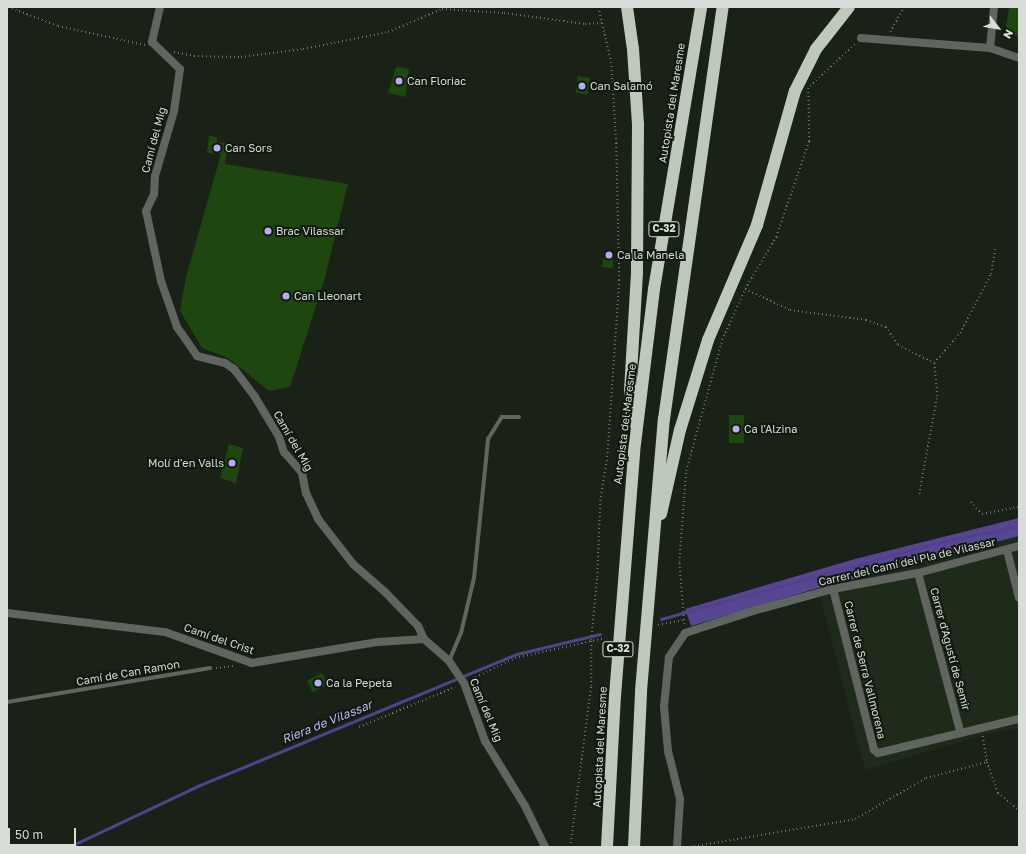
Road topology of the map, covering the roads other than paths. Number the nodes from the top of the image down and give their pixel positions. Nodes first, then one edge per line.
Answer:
1 (160, 7) edge
2 (627, 7) edge
3 (701, 7) edge
4 (723, 7) edge
5 (849, 7) edge
6 (994, 7) edge
7 (861, 38) road end
8 (990, 48) junction
9 (1019, 58) edge
10 (519, 417) dead end
11 (634, 452) junction
12 (1019, 546) edge
13 (1007, 550) junction
14 (650, 561) junction
15 (918, 573) junction
16 (833, 589) junction
17 (1019, 598) edge
18 (7, 612) edge
19 (424, 639) junction
20 (449, 661) junction
21 (210, 668) road end
22 (7, 702) edge
23 (1019, 719) edge
24 (960, 732) junction
25 (544, 847) edge
26 (607, 847) edge
27 (634, 847) edge
28 (677, 847) edge

1 - 19 street, Camí del Mig
2 - 11 highway, C-32
3 - 11 highway, Autopista del Maresme / C-32
4 - 14 highway, C-32
5 - 14 highway
6 - 8 street
7 - 8 street
8 - 9 street
10 - 20 lane
11 - 26 highway, Autopista del Maresme / C-32
12 - 13 street, Carrer del Camí del Pla de Vilassar
13 - 15 street, Carrer del Camí del Pla de Vilassar
13 - 17 street
14 - 27 highway, C-32
15 - 16 street, Carrer del Camí del Pla de Vilassar
15 - 24 street, Carrer d'Agustí de Semir
16 - 24 street, Carrer de Serra Vallmorena
16 - 28 street, Carrer del Camí del Pla de Vilassar
18 - 19 street, Camí del Crist
19 - 20 street, Camí del Mig
20 - 25 street, Camí del Mig
21 - 22 lane, Camí de Can Ramon
23 - 24 street, Carrer de Serra Vallmorena

